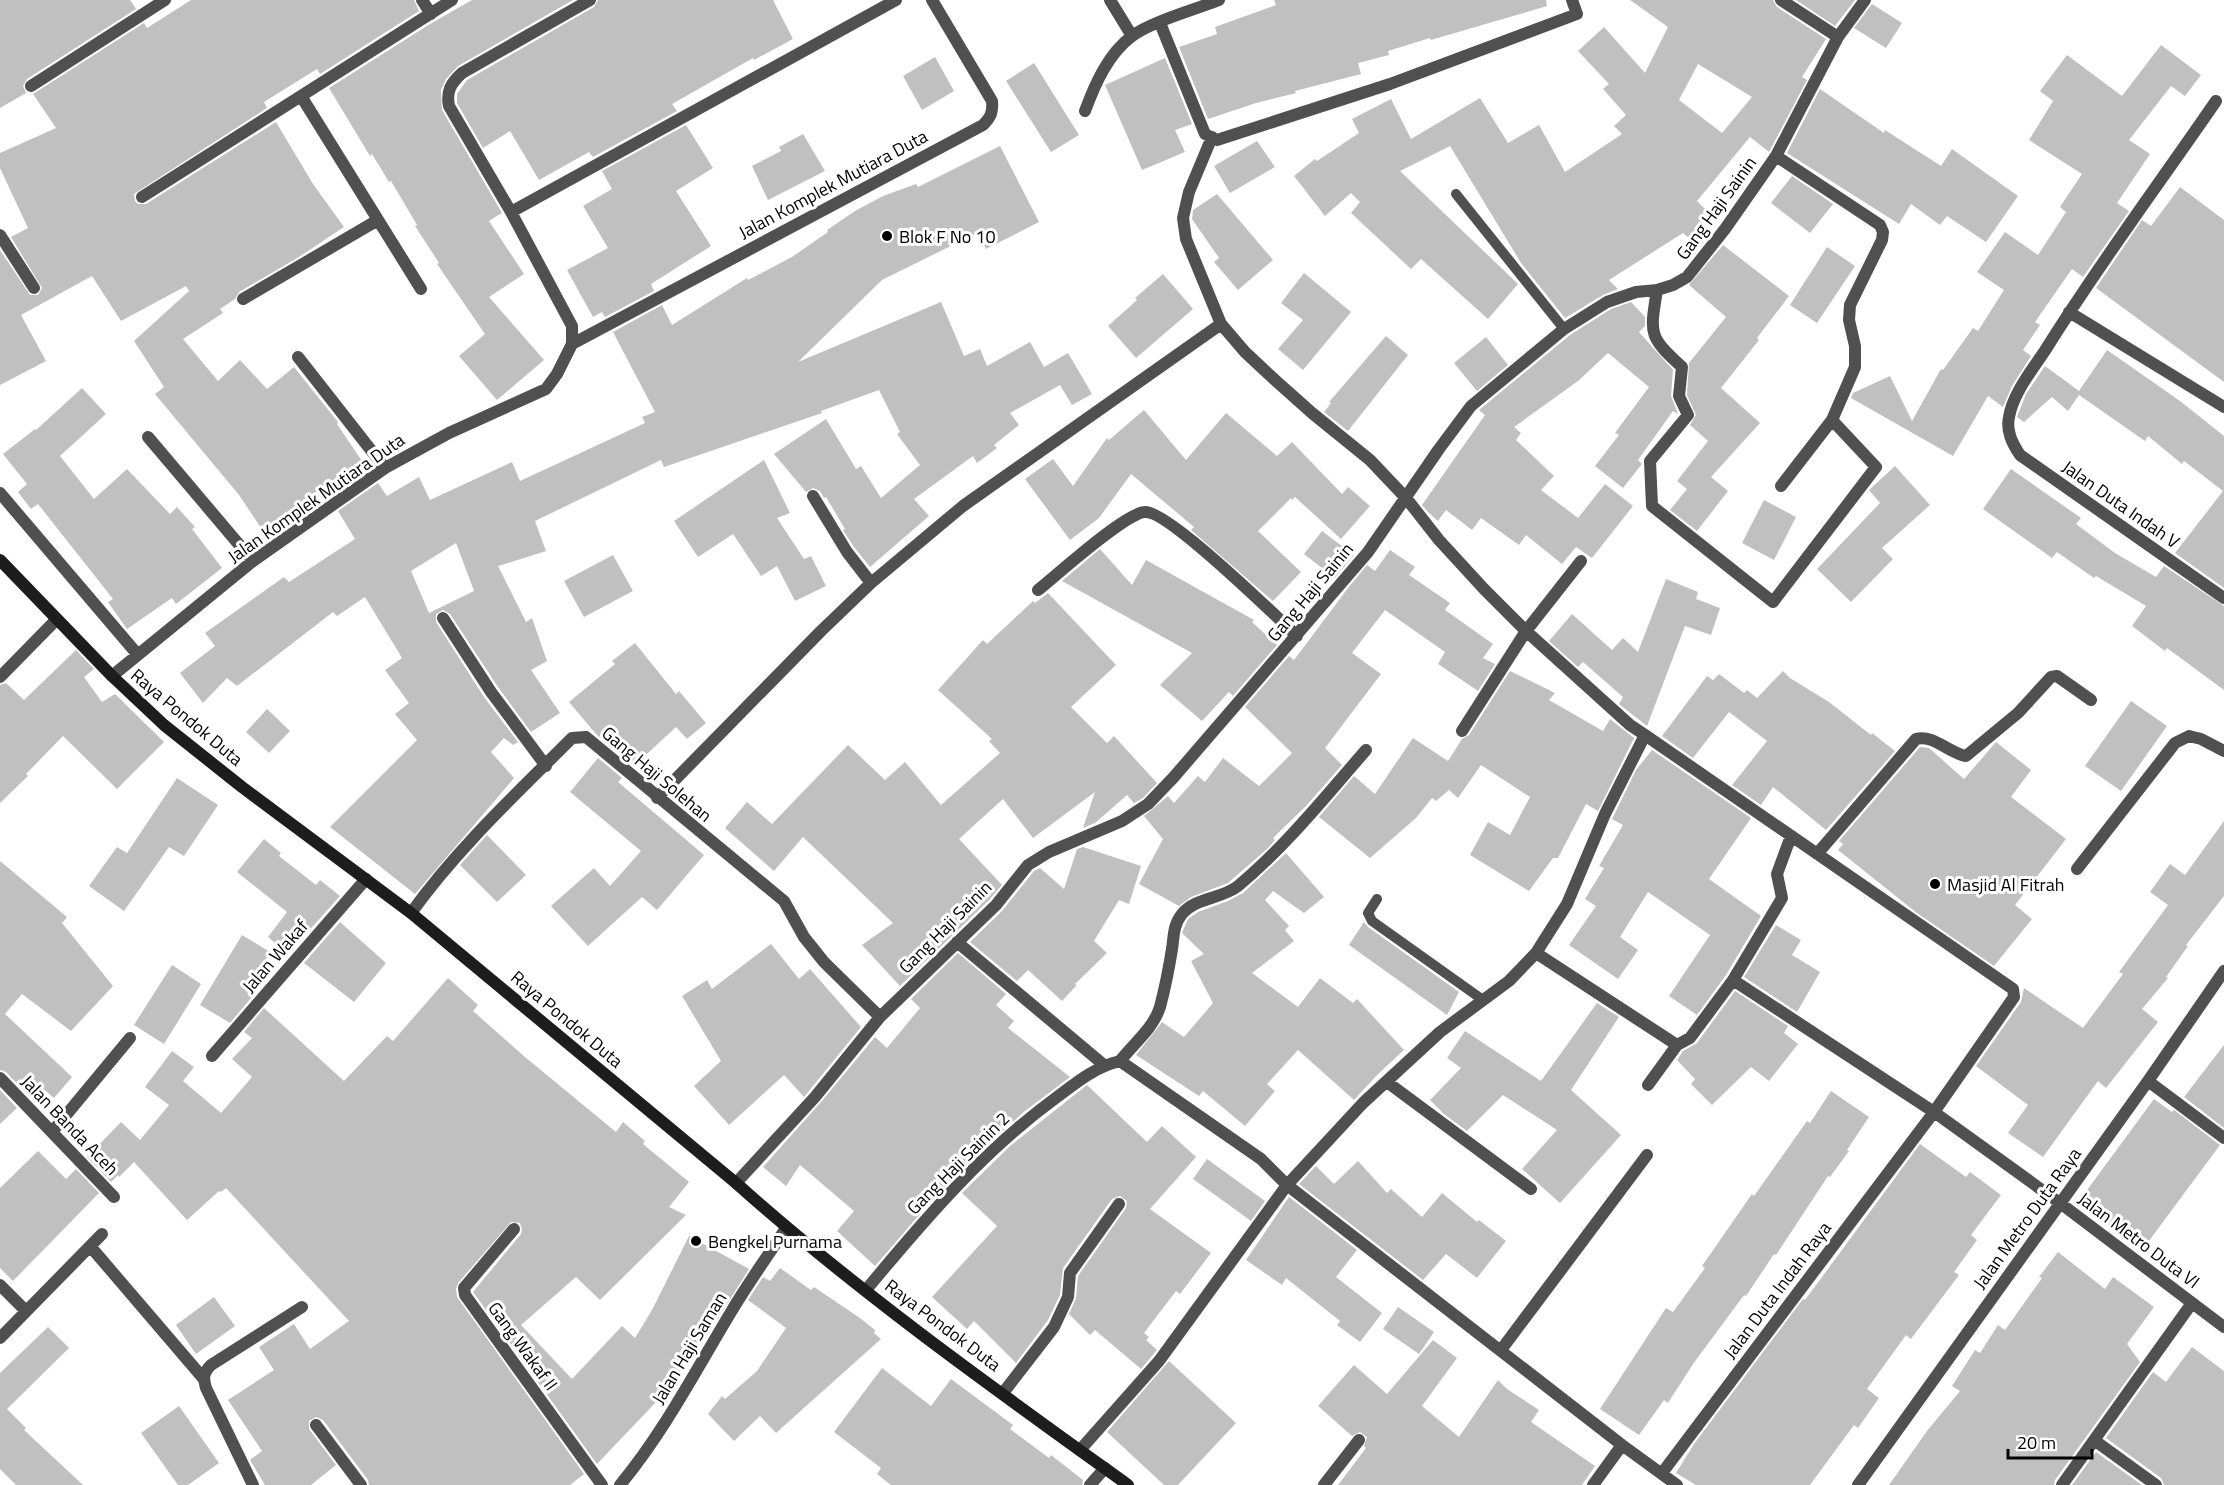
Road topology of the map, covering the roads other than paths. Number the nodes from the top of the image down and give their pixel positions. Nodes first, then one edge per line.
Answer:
1 (165, 0) edge
2 (422, 0) edge
3 (452, 0) edge
4 (590, 0) edge
5 (896, 0) edge
6 (932, 0) edge
7 (1110, 0) edge
8 (1219, 0) edge
9 (1572, 0) edge
10 (1781, 0) edge
11 (1865, 0) edge
12 (430, 14) junction
13 (1160, 23) junction
14 (1132, 36) junction
15 (1838, 37) junction
16 (31, 86) dead end
17 (301, 96) junction
18 (2216, 101) dead end
19 (1085, 111) dead end
20 (1212, 137) junction
21 (1776, 156) junction
22 (1456, 194) dead end
23 (142, 197) dead end
24 (511, 212) junction
25 (378, 219) junction
26 (0, 235) edge
27 (34, 288) dead end
28 (421, 289) dead end
29 (1657, 290) junction
30 (243, 299) dead end
31 (2070, 312) junction
32 (1221, 324) junction
33 (1564, 329) junction
34 (572, 344) junction
35 (298, 357) dead end
36 (2224, 407) edge
37 (1832, 420) junction
38 (148, 437) dead end
39 (386, 468) junction
40 (1781, 486) dead end
41 (0, 493) edge
42 (813, 496) dead end
43 (1406, 498) junction
44 (0, 560) edge
45 (253, 561) junction
46 (1581, 561) dead end
47 (871, 584) junction
48 (1038, 590) dead end
49 (2224, 598) edge
50 (443, 618) dead end
51 (56, 620) junction
52 (1526, 631) junction
53 (1297, 636) junction
54 (138, 655) junction
55 (112, 676) junction
56 (0, 677) edge
57 (2091, 700) dead end
58 (1462, 731) dead end
59 (1645, 735) junction
60 (1366, 750) dead end
61 (2224, 751) edge
62 (546, 766) junction
63 (657, 798) junction
64 (1791, 836) junction
65 (1817, 854) junction
66 (2077, 869) dead end
67 (366, 879) junction
68 (1377, 899) dead end
69 (411, 913) junction
70 (957, 942) junction
71 (1536, 953) junction
72 (2224, 971) edge
73 (1733, 981) junction
74 (1483, 1000) junction
75 (880, 1017) junction
76 (130, 1038) dead end
77 (1677, 1045) junction
78 (212, 1056) dead end
79 (1120, 1061) junction
80 (1104, 1065) junction
81 (0, 1078) edge
82 (2148, 1081) junction
83 (1387, 1082) junction
84 (1648, 1084) dead end
85 (1934, 1112) junction
86 (52, 1132) junction
87 (2224, 1138) edge
88 (1647, 1155) dead end
89 (736, 1183) junction
90 (1287, 1185) junction
91 (1531, 1189) dead end
92 (114, 1197) dead end
93 (2060, 1203) junction
94 (1119, 1204) dead end
95 (786, 1228) junction
96 (514, 1229) dead end
97 (102, 1234) dead end
98 (90, 1246) junction
99 (0, 1285) edge
100 (866, 1290) junction
101 (2192, 1303) junction
102 (302, 1307) dead end
103 (26, 1311) junction
104 (2224, 1327) edge
105 (0, 1338) edge
106 (1501, 1350) junction
107 (203, 1378) junction
108 (1003, 1393) junction
109 (316, 1425) dead end
110 (1359, 1440) dead end
111 (2094, 1440) junction
112 (1622, 1446) junction
113 (1080, 1450) junction
114 (1105, 1468) junction
115 (1662, 1473) junction
116 (253, 1485) edge
117 (361, 1485) edge
118 (602, 1485) edge
119 (620, 1485) edge
120 (1090, 1485) edge
121 (1128, 1485) edge
122 (1324, 1485) edge
123 (1593, 1485) edge
124 (1677, 1485) edge
125 (1858, 1485) edge
126 (2062, 1485) edge
127 (2156, 1485) edge

1 - 16 street
2 - 12 street
3 - 12 street
4 - 24 street
5 - 24 street
6 - 34 street, Jalan Komplek Mutiara Duta
7 - 14 street
8 - 13 street
9 - 20 street
10 - 15 street
11 - 15 street, Gang Haji Sainin
12 - 17 street
13 - 14 street
13 - 20 street
14 - 19 street
15 - 21 street, Gang Haji Sainin
17 - 23 street
17 - 25 street
18 - 31 street
20 - 32 street, Jalan Duta Indah Raya
21 - 29 street, Gang Haji Sainin
21 - 37 street
22 - 33 lane
24 - 34 street
25 - 28 street
25 - 30 street
26 - 27 street
29 - 33 street, Gang Haji Sainin
29 - 37 street
31 - 36 street
31 - 49 street, Jalan Duta Indah V
32 - 43 street, Jalan Duta Indah Raya
32 - 47 street
33 - 43 street, Gang Haji Sainin
34 - 39 street, Jalan Komplek Mutiara Duta
35 - 39 street
37 - 40 street
38 - 45 street
39 - 45 street, Jalan Komplek Mutiara Duta
41 - 54 street
42 - 47 street
43 - 52 street, Jalan Duta Indah Raya
43 - 53 street, Gang Haji Sainin
44 - 51 main road, Raya Pondok Duta
45 - 54 street, Jalan Komplek Mutiara Duta
46 - 52 street
47 - 63 street
48 - 53 street
50 - 62 street
51 - 55 main road, Raya Pondok Duta
51 - 56 street
52 - 58 street
52 - 59 street, Jalan Duta Indah Raya
53 - 70 street, Gang Haji Sainin
54 - 55 street, Jalan Komplek Mutiara Duta
55 - 67 main road, Raya Pondok Duta
57 - 65 street
59 - 64 street, Jalan Duta Indah Raya
59 - 71 street
60 - 79 street
61 - 66 street
62 - 63 street, Gang Haji Solehan
62 - 69 street, Gang Haji Solehan
63 - 75 street, Gang Haji Solehan
64 - 65 street, Jalan Duta Indah Raya
64 - 73 street
65 - 85 street, Jalan Duta Indah Raya
67 - 69 main road, Raya Pondok Duta
67 - 78 street, Jalan Wakaf
68 - 74 lane
69 - 89 main road, Raya Pondok Duta
70 - 75 street, Gang Haji Sainin
70 - 80 street
71 - 74 street
71 - 77 street
72 - 82 street, Jalan Metro Duta Raya
73 - 77 street
73 - 85 street, Jalan Metro Duta VI
74 - 83 street
75 - 89 street, Gang Haji Sainin
76 - 86 street
77 - 84 street
79 - 80 street, Gang Haji Sainin 2
79 - 90 street
80 - 100 street, Gang Haji Sainin 2
81 - 86 street, Jalan Banda Aceh
82 - 87 street
82 - 93 street, Jalan Metro Duta Raya
83 - 90 street
83 - 91 street
85 - 93 street, Jalan Metro Duta VI
85 - 115 street, Jalan Duta Indah Raya
86 - 92 street, Jalan Banda Aceh
88 - 106 street
89 - 95 main road, Raya Pondok Duta
90 - 106 street
90 - 113 street
93 - 101 street, Jalan Metro Duta VI
93 - 125 street, Jalan Metro Duta Raya
94 - 108 street
95 - 100 main road, Raya Pondok Duta
95 - 119 street, Jalan Haji Saman
96 - 118 street, Gang Wakaf II
97 - 98 street
98 - 103 street
98 - 107 street
99 - 103 street
100 - 108 main road, Raya Pondok Duta
101 - 104 street, Jalan Metro Duta VI
101 - 111 street
102 - 107 street
103 - 105 street
106 - 112 street
107 - 116 street
108 - 113 main road, Raya Pondok Duta
109 - 117 street
110 - 122 street
111 - 126 street
111 - 127 street
112 - 115 street
112 - 123 street
113 - 114 main road, Raya Pondok Duta
114 - 120 street
114 - 121 main road, Raya Pondok Duta
115 - 124 street

